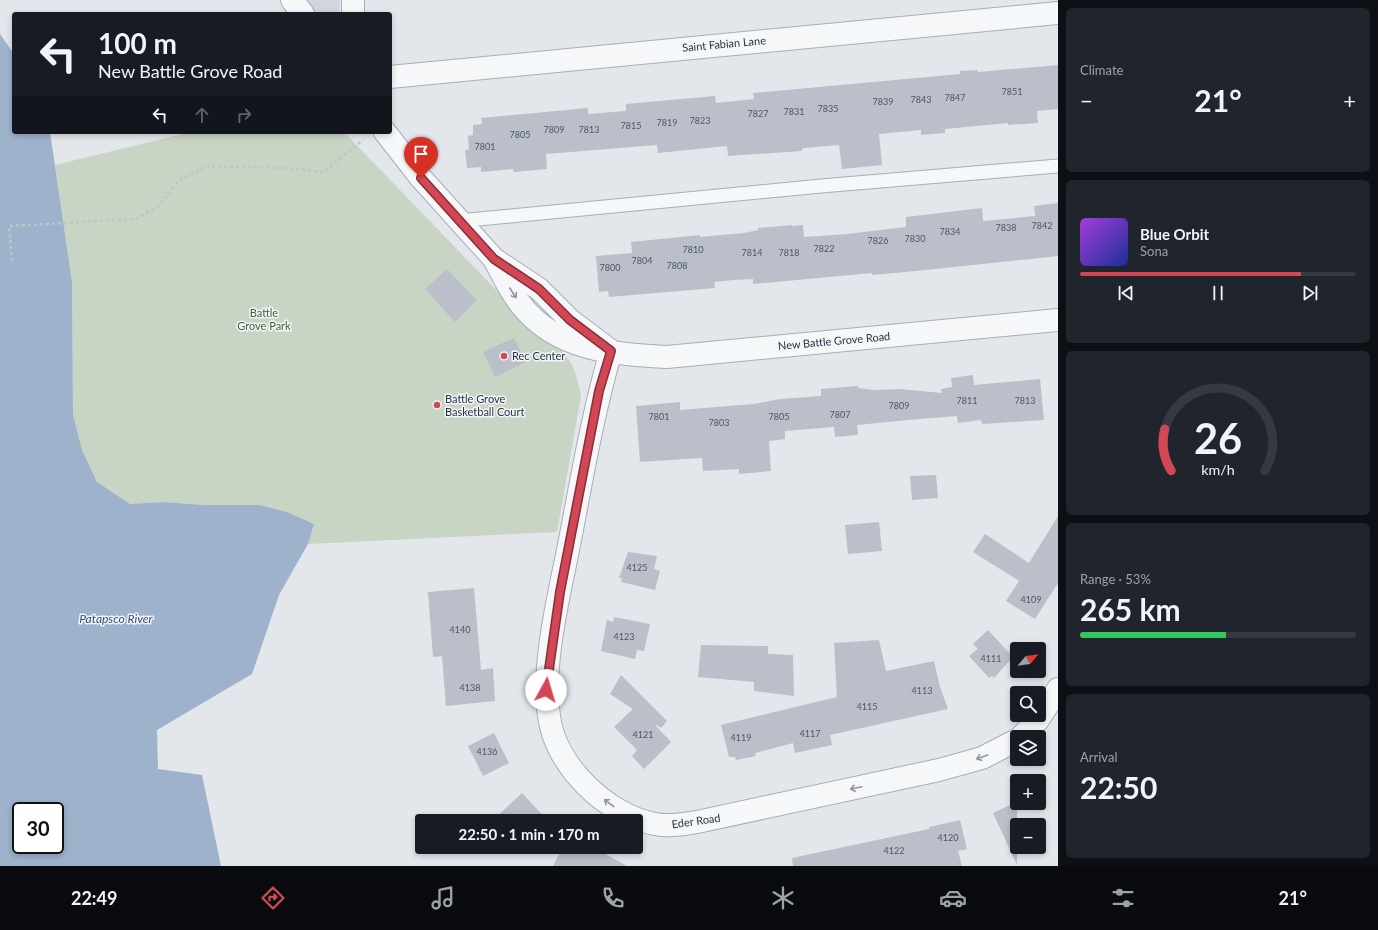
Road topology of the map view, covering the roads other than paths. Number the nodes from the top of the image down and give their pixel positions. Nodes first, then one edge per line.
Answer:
1 (292, 0) edge
2 (352, 0) edge
3 (301, 12) edge
4 (353, 12) edge
5 (1058, 13) edge
6 (392, 77) edge
7 (376, 134) edge
8 (1058, 166) edge
9 (459, 221) junction
10 (1058, 320) edge
11 (611, 351) junction
12 (1058, 689) edge
13 (1028, 730) edge
14 (1010, 744) edge

1 - 3 street
2 - 4 street
5 - 6 street, Saint Fabian Lane
7 - 9 street, New Battle Grove Road
8 - 9 lane
9 - 11 street, New Battle Grove Road
10 - 11 street, New Battle Grove Road
14 -> 11 street, Eder Road
12 - 13 street

